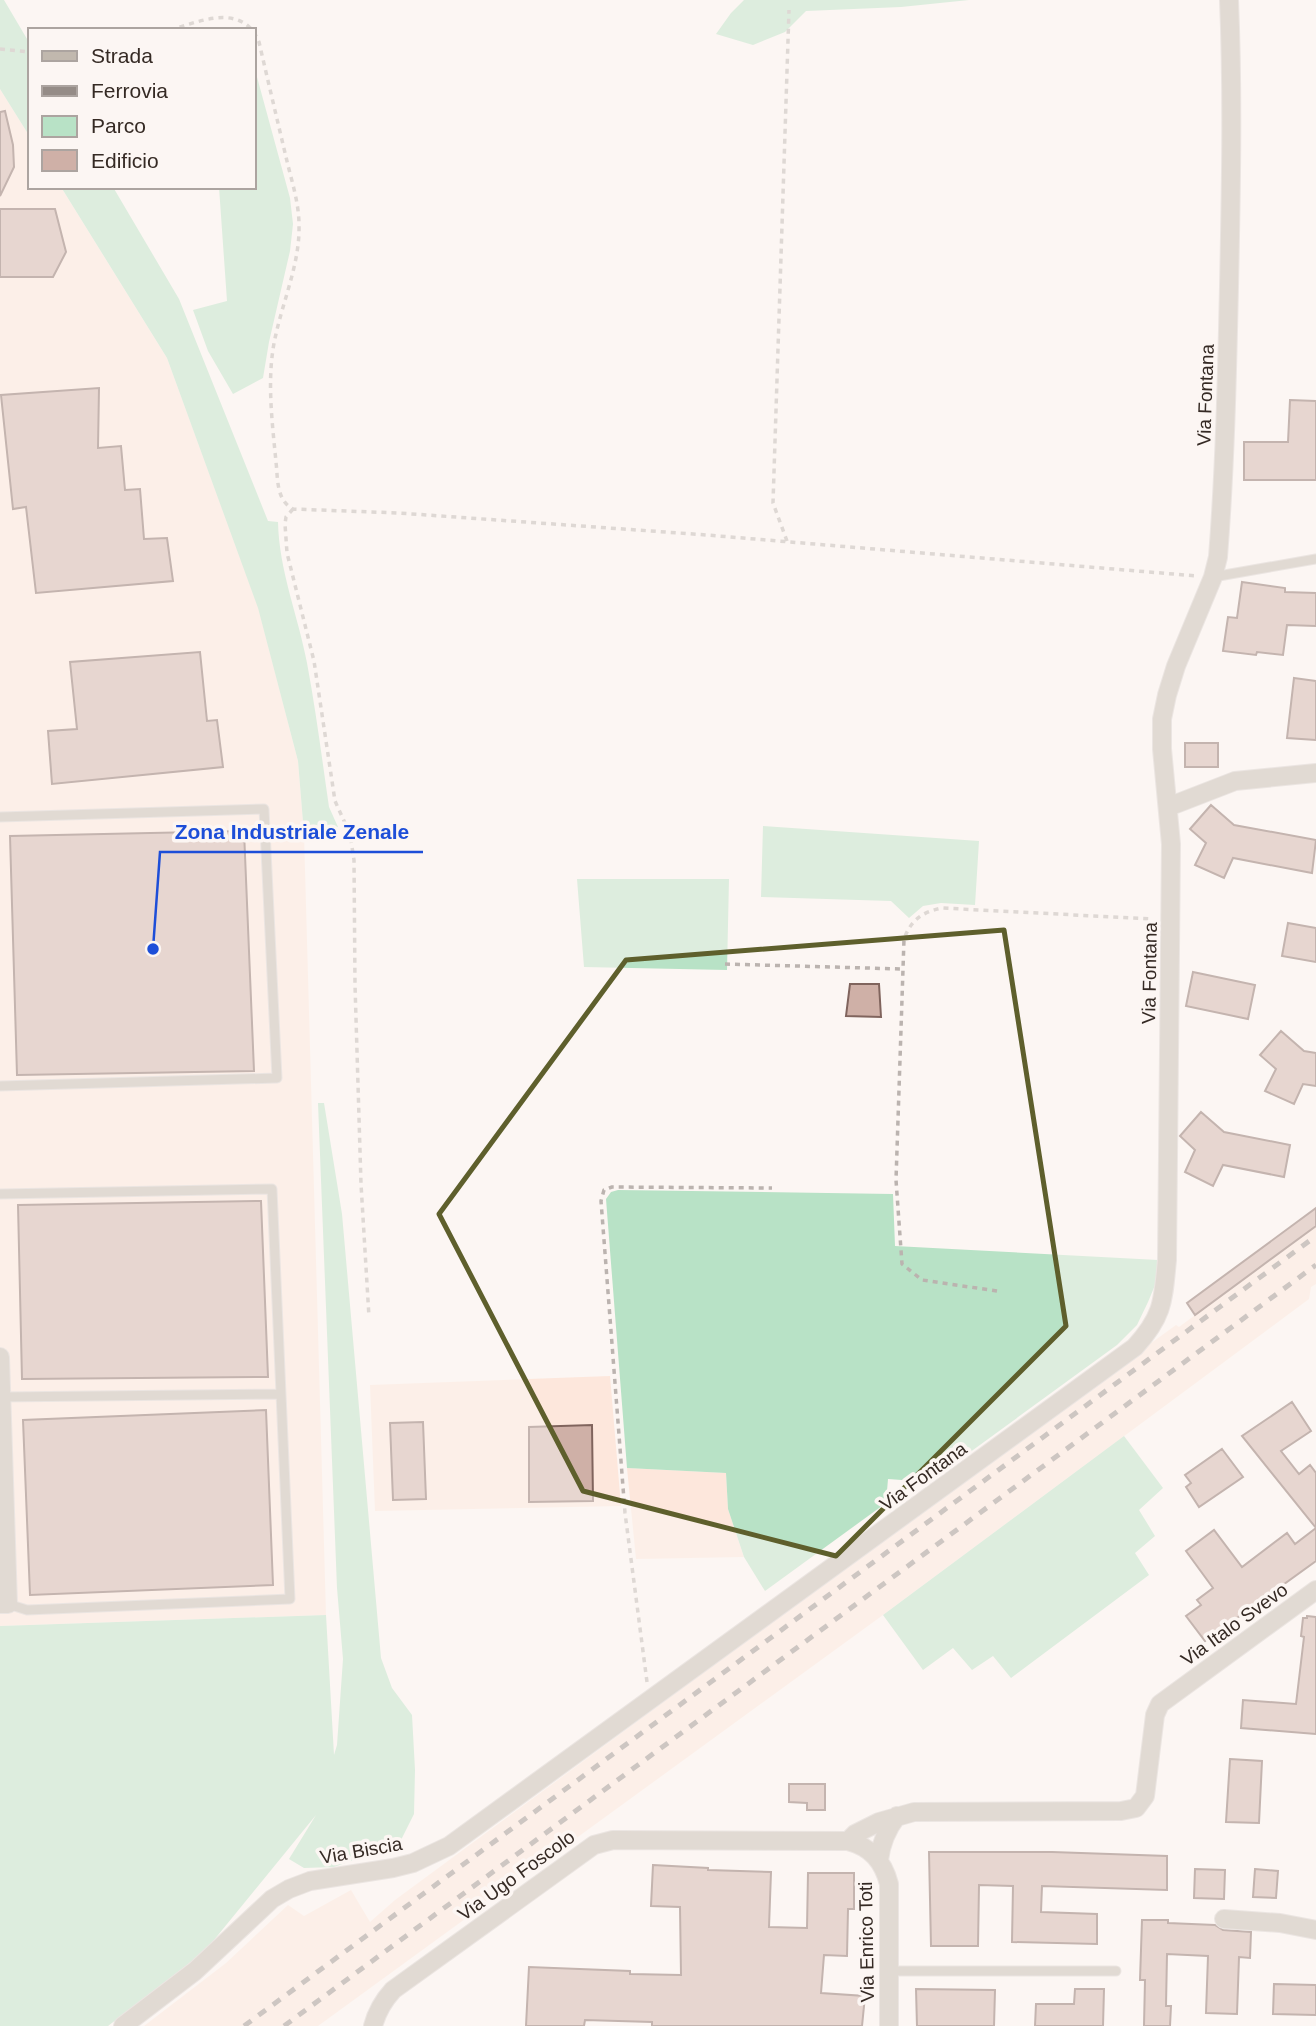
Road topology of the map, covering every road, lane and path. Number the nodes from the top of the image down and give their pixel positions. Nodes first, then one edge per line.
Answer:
1 (1229, 0) edge
2 (789, 10) dead end
3 (179, 28) edge
4 (250, 28) edge
5 (256, 36) edge
6 (0, 49) edge
7 (28, 52) edge
8 (293, 509) junction
9 (787, 541) junction
10 (1316, 559) edge
11 (1213, 577) junction
12 (1316, 773) edge
13 (1168, 807) junction
14 (0, 817) edge
15 (1171, 920) junction
16 (725, 964) dead end
17 (903, 969) junction
18 (0, 1086) edge
19 (772, 1188) dead end
20 (0, 1194) edge
21 (997, 1291) dead end
22 (369, 1317) dead end
23 (0, 1357) edge
24 (281, 1394) junction
25 (1, 1397) edge
26 (1316, 1590) edge
27 (4, 1604) edge
28 (650, 1701) junction
29 (897, 1816) junction
30 (848, 1841) junction
31 (878, 1860) junction
32 (1224, 1919) dead end
33 (1316, 1930) edge
34 (888, 1970) junction
35 (1116, 1971) dead end
36 (123, 2026) edge
37 (373, 2026) edge
38 (889, 2026) edge

1 - 11 street, Via Fontana
2 - 9 path
3 - 4 path
5 - 8 path
6 - 7 path
8 - 9 path
8 - 22 path
9 - 11 path
10 - 11 lane
11 - 13 street, Via Fontana
12 - 13 street
13 - 15 street, Via Fontana
14 - 18 lane
15 - 17 path
15 - 28 street, Via Fontana
16 - 17 path
17 - 21 path
19 - 28 path
20 - 24 lane
23 - 25 street
24 - 25 lane
24 - 27 lane
25 - 27 street
26 - 29 street, Via Italo Svevo
28 - 36 street, Via Biscia
29 - 30 street
29 - 31 street
30 - 31 street
30 - 37 street, Via Ugo Foscolo
31 - 34 street, Via Enrico Toti
32 - 33 street
34 - 35 lane
34 - 38 street, Via Enrico Toti

